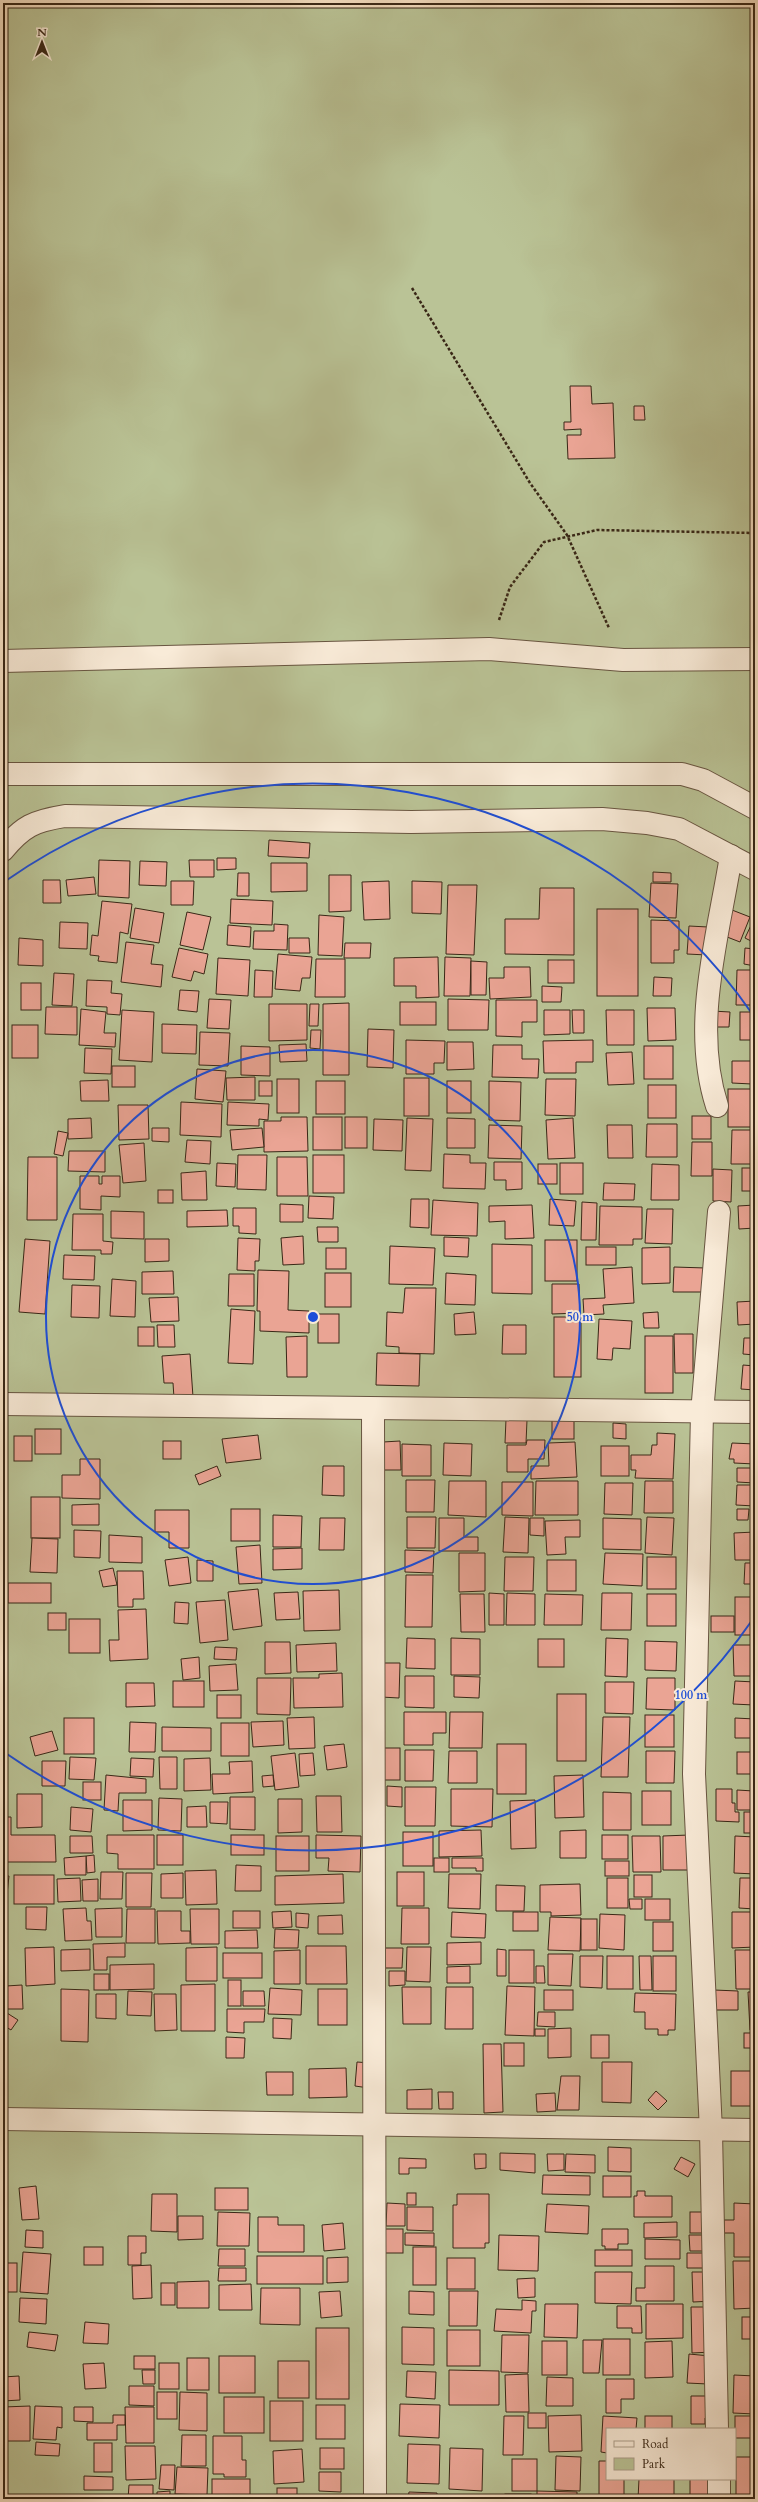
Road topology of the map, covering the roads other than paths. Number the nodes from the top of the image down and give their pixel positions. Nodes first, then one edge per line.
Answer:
1 (755, 659) edge
2 (3, 661) edge
3 (3, 774) edge
4 (755, 808) edge
5 (3, 850) edge
6 (731, 856) junction
7 (755, 869) edge
8 (717, 1106) dead end
9 (719, 1212) dead end
10 (3, 1404) edge
11 (373, 1409) junction
12 (755, 1412) edge
13 (702, 1413) junction
14 (3, 2120) edge
15 (375, 2124) junction
16 (755, 2130) edge
17 (710, 2131) junction
18 (718, 2428) edge
19 (719, 2480) edge
20 (375, 2499) edge
21 (719, 2499) edge

1 - 2 street
3 - 4 street
5 - 6 street
6 - 7 street
6 - 8 street
9 - 13 street
10 - 11 street
11 - 13 street
11 - 15 street
12 - 13 street
13 - 17 street
14 - 15 street
15 - 17 street
15 - 20 street
16 - 17 street
17 - 18 street
19 - 21 street

